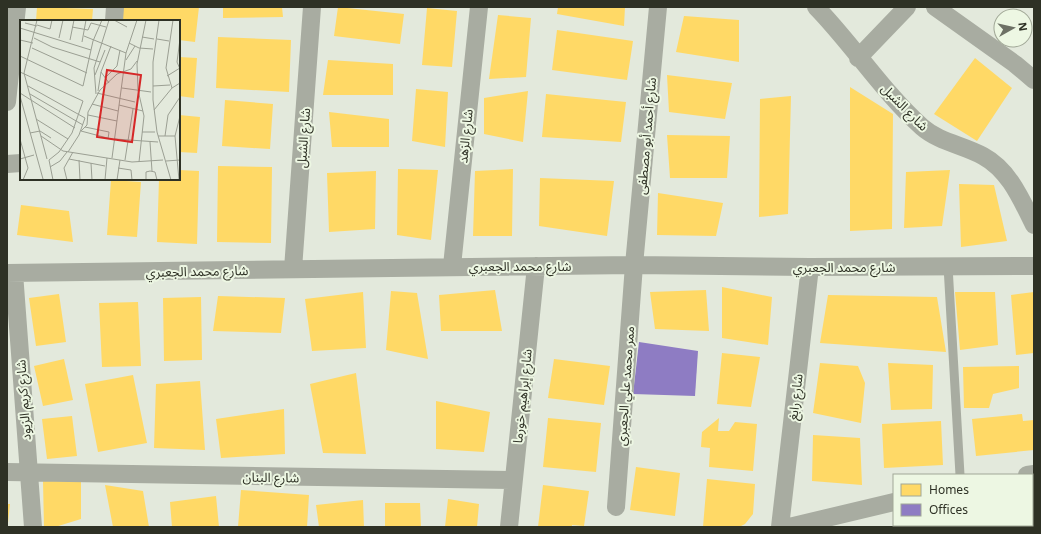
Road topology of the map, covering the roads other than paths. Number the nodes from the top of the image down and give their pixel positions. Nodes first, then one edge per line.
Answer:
1 (17, 7) edge
2 (115, 7) edge
3 (312, 7) edge
4 (479, 7) edge
5 (658, 7) edge
6 (816, 7) edge
7 (907, 7) edge
8 (935, 7) edge
9 (114, 20) edge
10 (858, 58) junction
11 (1034, 80) edge
12 (7, 102) edge
13 (7, 164) edge
14 (20, 164) edge
15 (1034, 225) edge
16 (634, 265) junction
17 (452, 266) junction
18 (536, 266) junction
19 (948, 266) junction
20 (1034, 266) edge
21 (810, 267) junction
22 (294, 269) junction
23 (10, 273) edge
24 (7, 472) edge
25 (29, 472) junction
26 (960, 474) edge
27 (513, 480) junction
28 (893, 502) edge
29 (616, 507) dead end
30 (33, 527) edge
31 (509, 527) edge
32 (780, 527) edge
33 (789, 527) edge

1 - 12 street
2 - 9 street
3 - 22 street, شارع الشبل
4 - 17 street, شارع الزهد
5 - 16 street, شارع أحمد أبو مصطفى
6 - 10 street, شارع الشبل
7 - 10 street
8 - 11 street
10 - 15 street, شارع الشبل
13 - 14 street
16 - 18 street, شارع محمد الجعبري
16 - 21 street, شارع محمد الجعبري
16 - 29 street, ممر محمد علي الجعبري
17 - 18 street, شارع محمد الجعبري
17 - 22 street, شارع محمد الجعبري
18 - 27 street, شارع إبراهيم خورما
19 - 20 street, شارع محمد الجعبري
19 - 21 street, شارع محمد الجعبري
19 - 26 lane
21 - 32 street, شارع رابغ
22 - 23 street, شارع محمد الجعبري
23 - 25 street, شارع كريم الزيود
24 - 25 street, شارع البنان
25 - 27 street, شارع البنان
25 - 30 street, شارع كريم الزيود
27 - 31 street, شارع إبراهيم خورما
28 - 33 street

